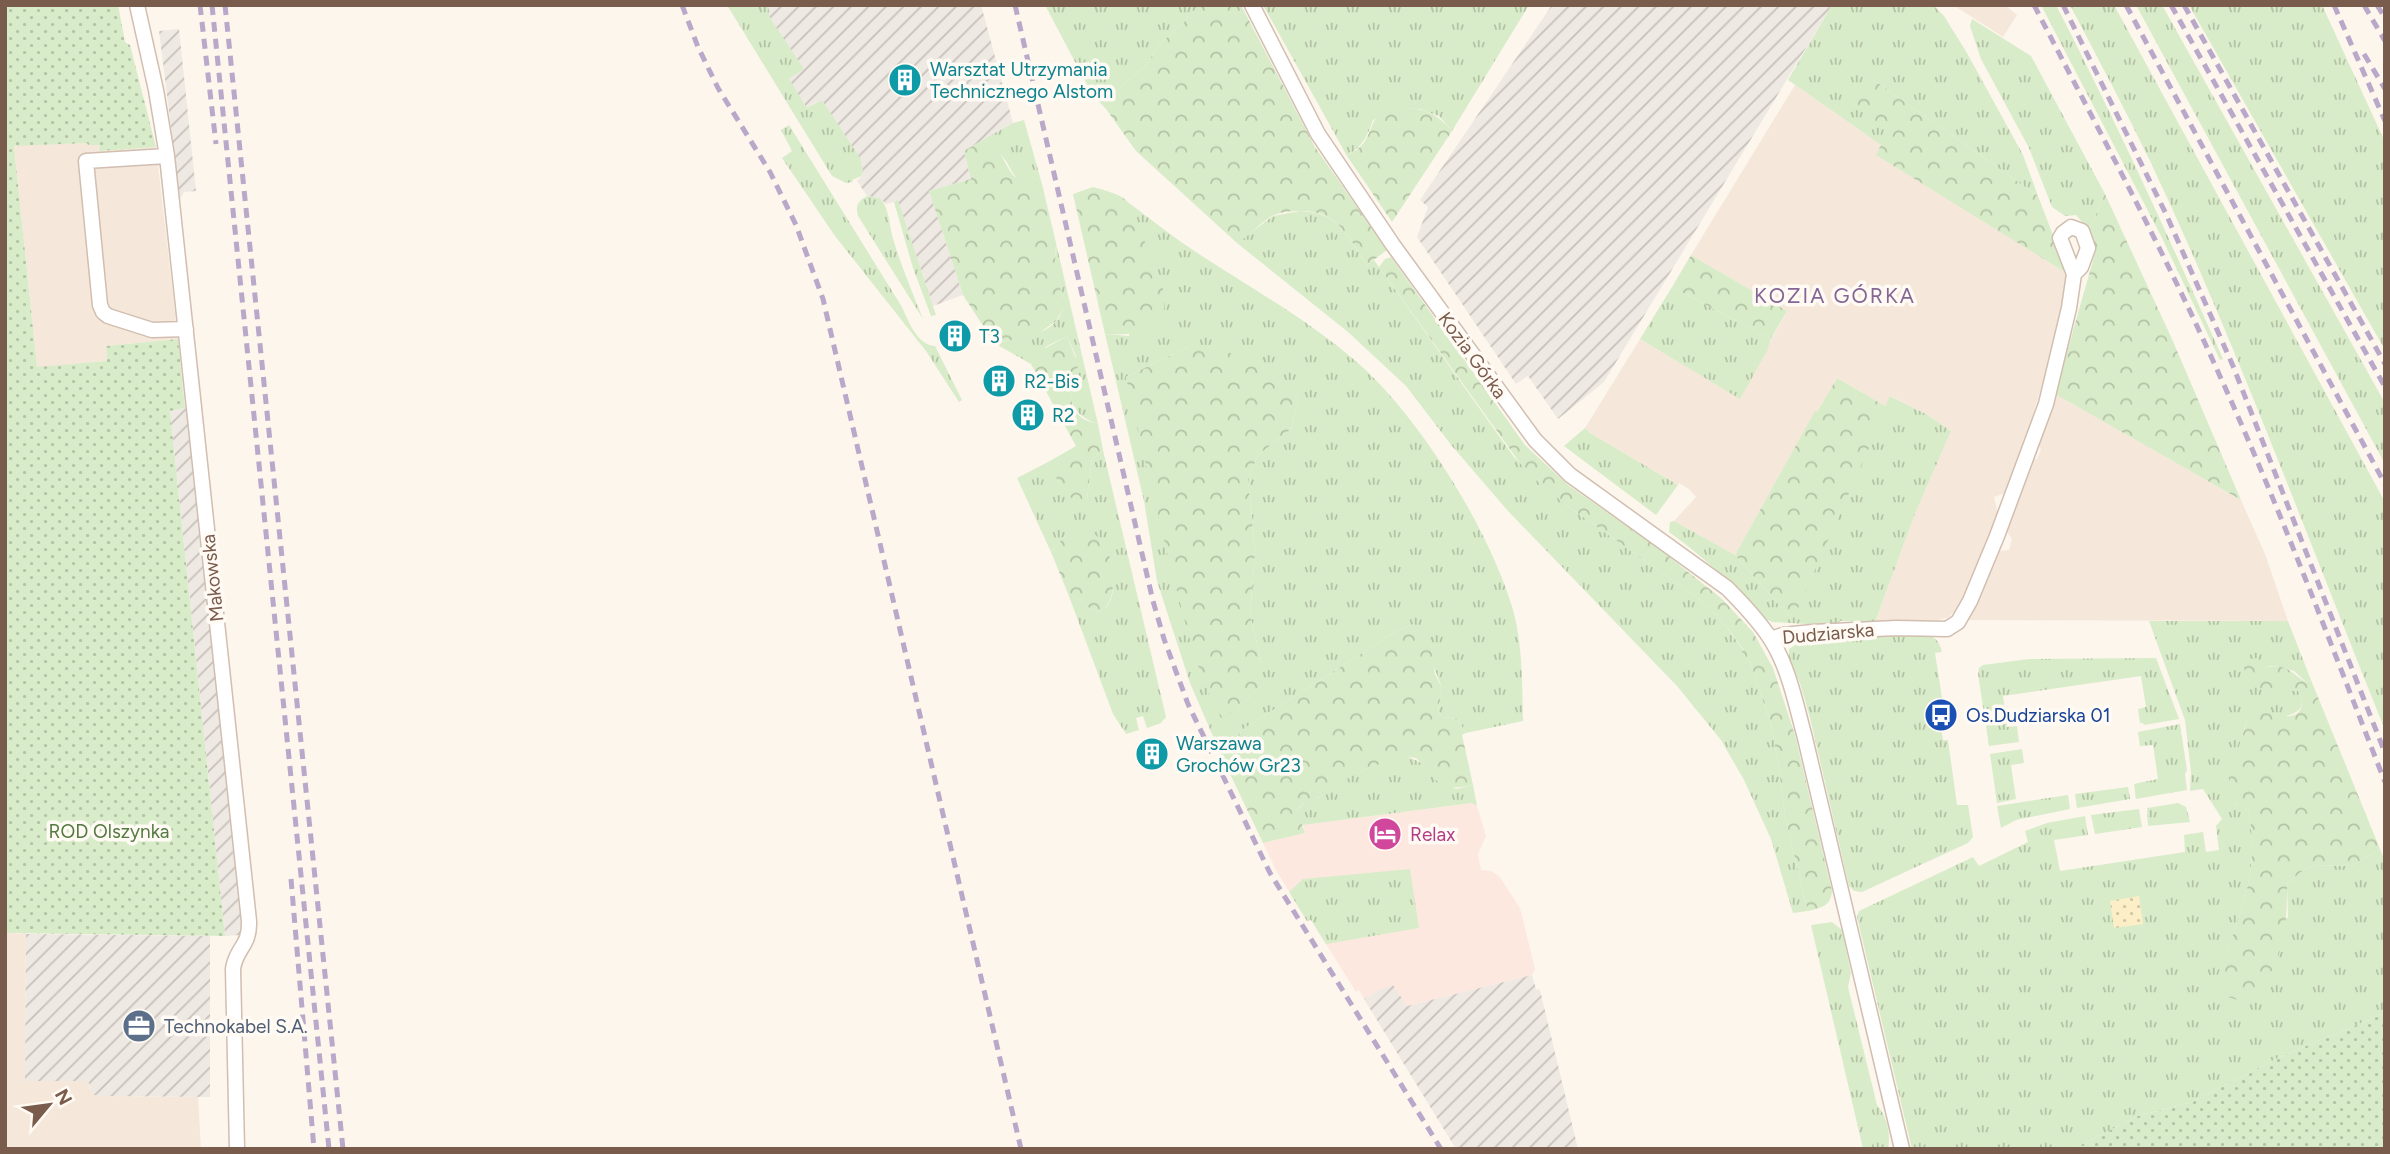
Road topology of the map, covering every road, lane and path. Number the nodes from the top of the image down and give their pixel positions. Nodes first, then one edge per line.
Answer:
1 (137, 5) edge
2 (1252, 5) edge
3 (167, 156) junction
4 (2074, 274) dead end
5 (186, 329) junction
6 (1771, 639) junction
7 (237, 1149) edge
8 (1902, 1149) edge

1 - 3 street, Makowska
2 - 6 street, Kozia Górka
3 - 5 street, Makowska
3 - 5 street
4 - 6 street, Dudziarska
5 - 7 street, Makowska
6 - 8 street, Dudziarska

